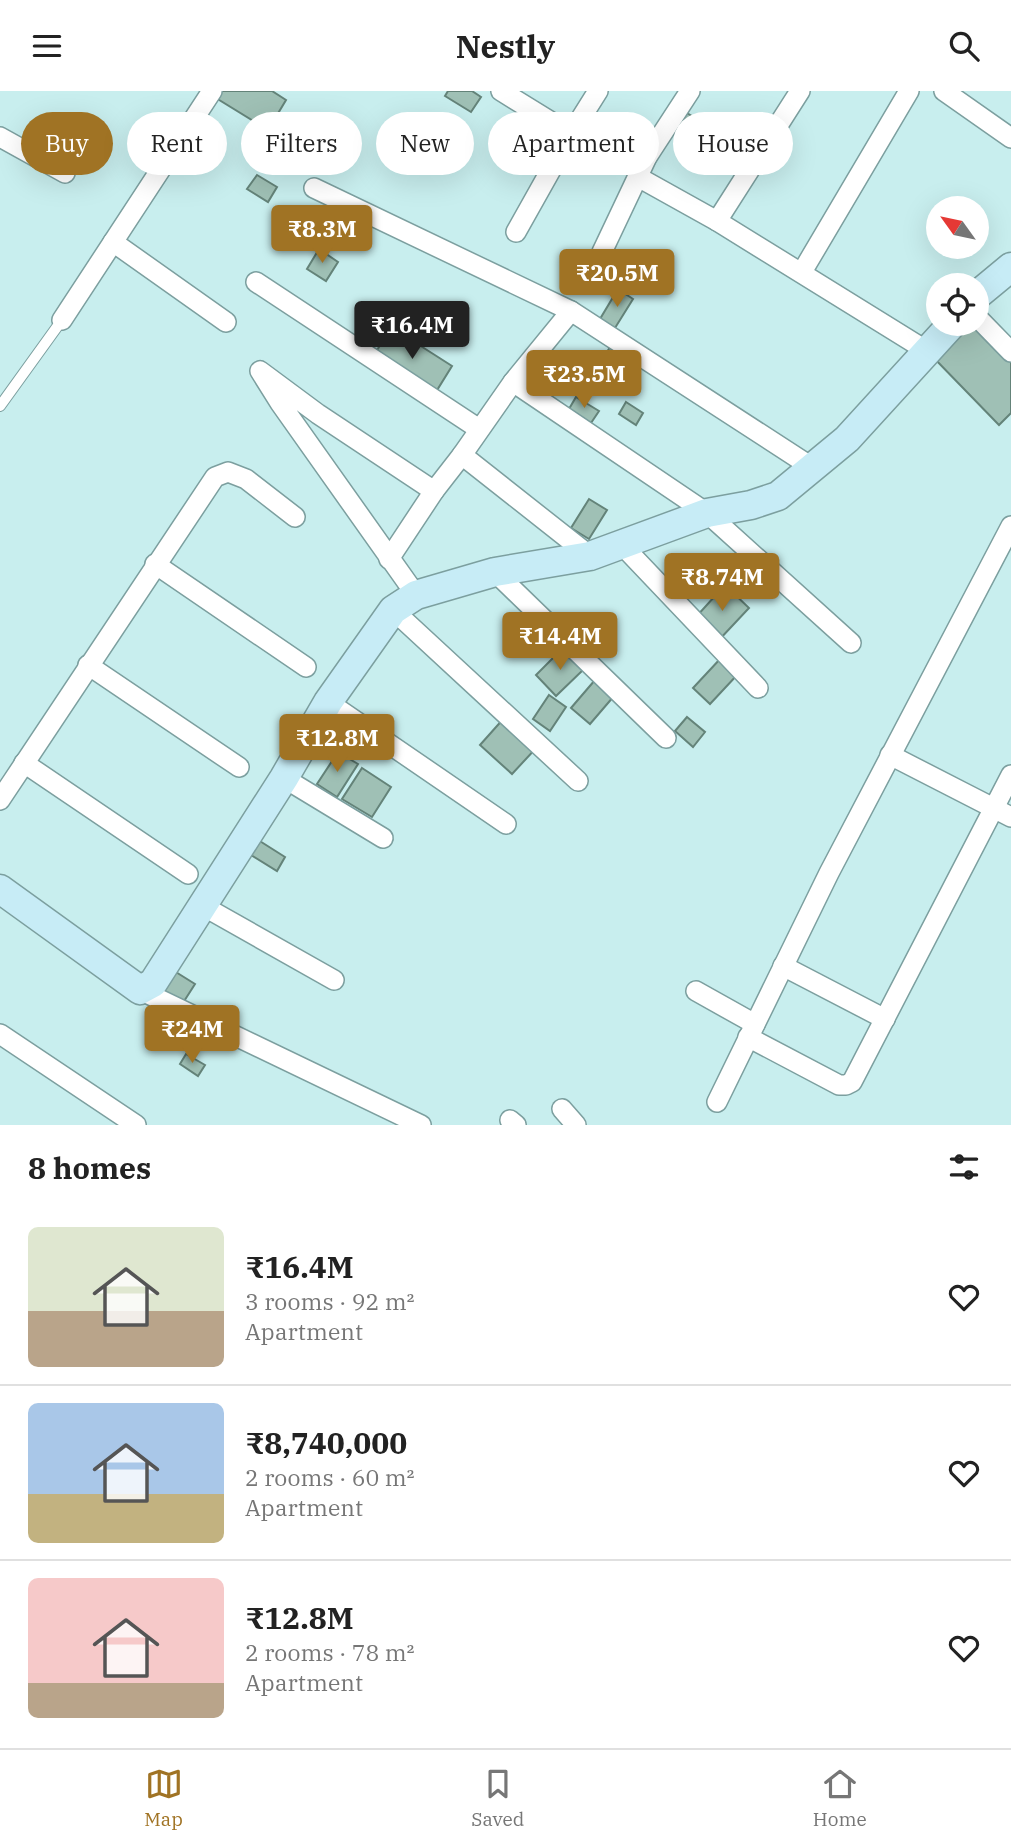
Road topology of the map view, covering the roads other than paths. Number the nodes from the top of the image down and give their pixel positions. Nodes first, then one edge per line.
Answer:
1 (212, 91) edge
2 (501, 91) edge
3 (598, 91) edge
4 (690, 91) edge
5 (800, 91) edge
6 (909, 91) edge
7 (944, 91) edge
8 (540, 112) edge
9 (585, 112) edge
10 (0, 137) edge
11 (1011, 138) edge
12 (659, 139) edge
13 (21, 149) edge
14 (548, 175) edge
15 (638, 177) joint
16 (314, 188) dead end
17 (717, 221) junction
18 (516, 232) dead end
19 (113, 242) junction
20 (603, 251) dead end
21 (1011, 267) edge
22 (802, 272) junction
23 (256, 282) dead end
24 (989, 285) edge
25 (571, 311) junction
26 (62, 320) joint
27 (226, 322) dead end
28 (989, 329) edge
29 (941, 336) edge
30 (927, 351) junction
31 (1011, 352) edge
32 (513, 382) junction
33 (0, 406) edge
34 (479, 429) junction
35 (463, 456) junction
36 (813, 468) junction
37 (434, 491) junction
38 (707, 513) junction
39 (295, 517) dead end
40 (1011, 526) edge
41 (622, 545) junction
42 (590, 556) junction
43 (389, 559) junction
44 (155, 565) junction
45 (495, 572) junction
46 (405, 602) junction
47 (851, 643) dead end
48 (88, 666) junction
49 (306, 667) dead end
50 (758, 688) dead end
51 (328, 702) junction
52 (666, 739) dead end
53 (890, 755) junction
54 (24, 763) junction
55 (239, 767) dead end
56 (1011, 775) edge
57 (284, 778) junction
58 (578, 781) dead end
59 (0, 800) edge
60 (1002, 812) edge
61 (506, 824) dead end
62 (383, 838) dead end
63 (188, 874) dead end
64 (0, 889) edge
65 (204, 906) junction
66 (783, 966) junction
67 (334, 979) dead end
68 (140, 990) junction
69 (696, 991) dead end
70 (885, 1019) junction
71 (751, 1031) junction
72 (0, 1034) edge
73 (716, 1102) dead end
74 (562, 1109) dead end
75 (136, 1125) edge
76 (421, 1125) edge
77 (576, 1125) edge

1 - 19 street
2 - 8 street
3 - 9 street
4 - 12 street
5 - 17 street
6 - 22 street
7 - 11 street
10 - 13 street
14 - 18 street
15 - 17 street
15 - 20 street
16 - 25 street
17 - 22 street
19 - 26 street
19 - 27 street
21 - 24 street
22 - 30 street
23 - 34 street
25 - 32 street
25 - 36 street
26 - 33 lane
28 - 31 street
29 - 30 street
30 - 36 street
32 - 34 street
32 - 38 street
34 - 35 street
35 - 37 street
35 - 42 street
36 - 38 street
37 - 43 street
37 - 43 street
38 - 41 street
38 - 47 street
39 - 44 street
40 - 53 street
41 - 42 street
41 - 50 street
42 - 45 street
43 - 46 street
44 - 48 street
44 - 49 street
45 - 46 street
45 - 52 street
46 - 51 street
46 - 58 street
48 - 54 street
48 - 55 street
51 - 57 street
51 - 61 street
53 - 60 street
53 - 66 street
54 - 59 street
54 - 63 street
56 - 60 street
57 - 62 street
57 - 65 street
60 - 70 street
64 - 68 street
65 - 67 street
65 - 68 street
66 - 70 street
66 - 71 street
68 - 76 street
69 - 71 street
70 - 71 street
71 - 73 street
72 - 75 street
74 - 77 street

